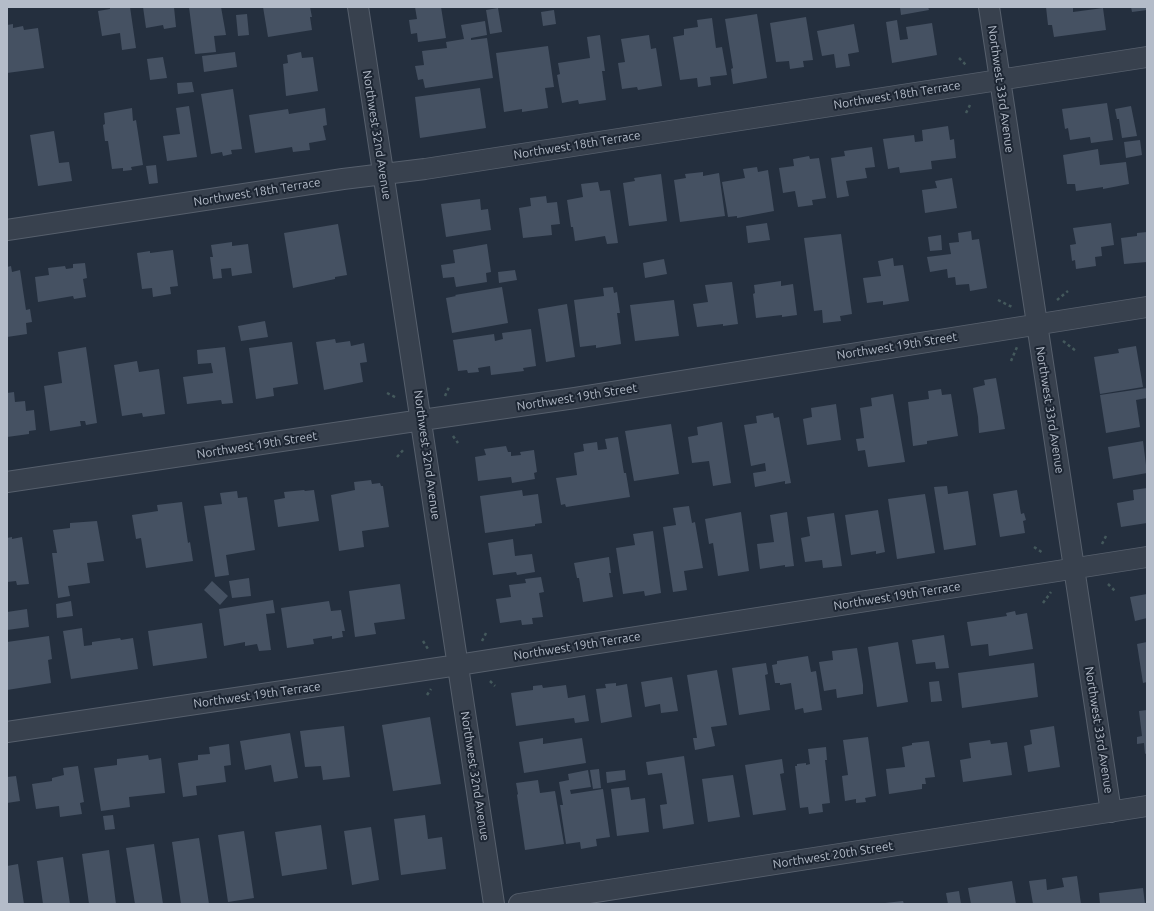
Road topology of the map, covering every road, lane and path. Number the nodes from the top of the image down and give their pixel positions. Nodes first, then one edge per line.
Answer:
1 (358, 7) edge
2 (989, 7) edge
3 (1147, 57) edge
4 (959, 58) dead end
5 (969, 67) dead end
6 (1000, 80) junction
7 (383, 174) junction
8 (7, 230) edge
9 (1068, 291) dead end
10 (998, 300) dead end
11 (1056, 301) dead end
12 (1012, 307) dead end
13 (1147, 307) edge
14 (1037, 324) junction
15 (1060, 338) dead end
16 (1018, 345) dead end
17 (1076, 351) dead end
18 (1011, 361) dead end
19 (449, 387) dead end
20 (387, 392) dead end
21 (399, 400) dead end
22 (443, 401) dead end
23 (422, 420) junction
24 (408, 445) dead end
25 (397, 457) dead end
26 (7, 482) edge
27 (1147, 557) edge
28 (1074, 568) junction
29 (1053, 589) dead end
30 (1043, 603) dead end
31 (458, 665) junction
32 (7, 732) edge
33 (1147, 806) edge
34 (1111, 812) junction
35 (559, 901) edge
36 (494, 904) edge
37 (519, 904) edge

1 - 7 street, Northwest 32nd Avenue
2 - 6 street, Northwest 33rd Avenue
3 - 6 street, Northwest 18th Terrace
4 - 5 path
6 - 7 street, Northwest 18th Terrace
6 - 14 street, Northwest 33rd Avenue
7 - 8 street, Northwest 18th Terrace
7 - 23 street, Northwest 32nd Avenue
9 - 11 path
10 - 12 path
13 - 14 street, Northwest 19th Street
14 - 23 street, Northwest 19th Street
14 - 28 street, Northwest 33rd Avenue
15 - 17 path
16 - 18 path
19 - 22 path
20 - 21 path
23 - 26 street, Northwest 19th Street
23 - 31 street, Northwest 32nd Avenue
24 - 25 path
27 - 28 street, Northwest 19th Terrace
28 - 31 street, Northwest 19th Terrace
28 - 34 street, Northwest 33rd Avenue
29 - 30 path
31 - 32 street, Northwest 19th Terrace
31 - 36 street, Northwest 32nd Avenue
33 - 34 street, Northwest 20th Street
34 - 35 street, Northwest 20th Street
35 - 37 street, Northwest 20th Street

